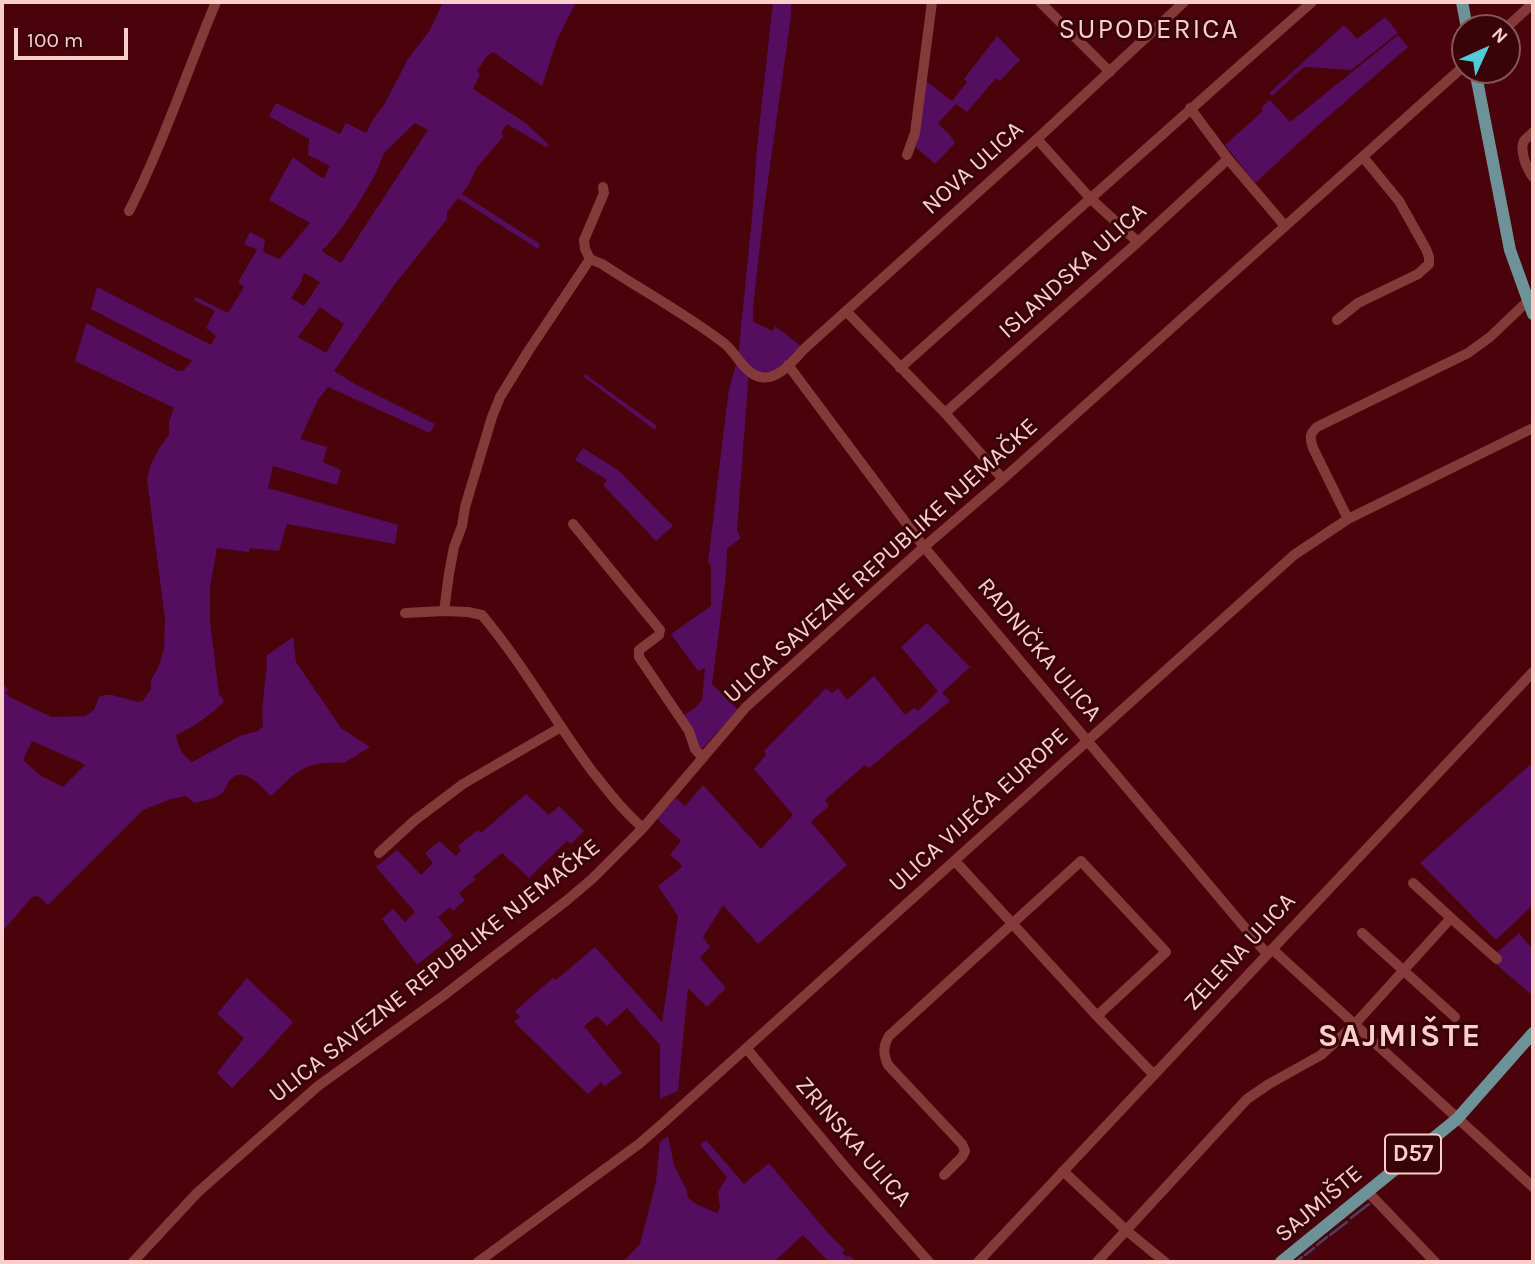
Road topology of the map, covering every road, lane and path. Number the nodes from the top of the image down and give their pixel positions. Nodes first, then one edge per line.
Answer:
1 (216, 2) edge
2 (932, 2) edge
3 (1040, 2) edge
4 (1184, 2) edge
5 (1312, 2) edge
6 (1110, 72) junction
7 (1451, 77) edge
8 (1478, 84) edge
9 (1190, 108) junction
10 (1533, 132) edge
11 (1037, 139) junction
12 (907, 155) dead end
13 (1363, 156) junction
14 (1228, 159) junction
15 (1533, 177) edge
16 (603, 187) dead end
17 (1091, 199) junction
18 (129, 211) dead end
19 (1285, 226) junction
20 (1138, 242) junction
21 (588, 262) junction
22 (1531, 299) edge
23 (846, 312) junction
24 (1533, 314) edge
25 (1337, 320) dead end
26 (788, 365) junction
27 (900, 368) junction
28 (945, 413) junction
29 (1533, 428) edge
30 (1003, 479) junction
31 (1348, 519) junction
32 (573, 524) dead end
33 (924, 547) junction
34 (444, 611) junction
35 (405, 613) dead end
36 (1533, 672) edge
37 (561, 727) junction
38 (1087, 741) junction
39 (703, 758) junction
40 (643, 828) junction
41 (379, 853) dead end
42 (955, 861) junction
43 (1413, 883) dead end
44 (1451, 918) junction
45 (1013, 922) junction
46 (1362, 933) dead end
47 (1269, 952) junction
48 (1497, 959) dead end
49 (1403, 971) junction
50 (1097, 1016) junction
51 (1455, 1017) dead end
52 (1354, 1025) junction
53 (1533, 1033) edge
54 (747, 1049) junction
55 (1153, 1075) junction
56 (1457, 1119) junction
57 (1063, 1171) junction
58 (944, 1175) dead end
59 (1533, 1186) edge
60 (1367, 1191) junction
61 (1127, 1231) junction
62 (133, 1262) edge
63 (478, 1262) edge
64 (929, 1262) edge
65 (978, 1262) edge
66 (1097, 1262) edge
67 (1165, 1262) edge
68 (1282, 1262) edge
69 (1435, 1262) edge

1 - 18 street
2 - 12 street
3 - 6 street
4 - 6 street, NOVA ULICA
5 - 9 street
6 - 11 street, NOVA ULICA
7 - 13 street, ULICA SAVEZNE REPUBLIKE NJEMAČKE
8 - 22 main road
9 - 14 street
9 - 17 street
10 - 15 street
11 - 17 street
11 - 23 street, NOVA ULICA
13 - 19 street, ULICA SAVEZNE REPUBLIKE NJEMAČKE
13 - 25 street
14 - 19 street
14 - 20 street, ISLANDSKA ULICA
16 - 21 street
17 - 20 street
17 - 27 street
19 - 30 street, ULICA SAVEZNE REPUBLIKE NJEMAČKE
20 - 28 street, ISLANDSKA ULICA
21 - 26 street
21 - 34 street
22 - 24 main road
22 - 31 street
23 - 26 street, NOVA ULICA
23 - 27 street
26 - 33 street, RADNIČKA ULICA
27 - 28 street
28 - 30 street
29 - 31 street, ULICA VIJEĆA EUROPE
30 - 33 street, ULICA SAVEZNE REPUBLIKE NJEMAČKE
31 - 38 street, ULICA VIJEĆA EUROPE
32 - 39 street
33 - 38 street, RADNIČKA ULICA
33 - 39 street, ULICA SAVEZNE REPUBLIKE NJEMAČKE
34 - 35 street
34 - 37 street
36 - 47 street, ZELENA ULICA
37 - 40 street
37 - 41 street
38 - 42 street, ULICA VIJEĆA EUROPE
38 - 47 street, RADNIČKA ULICA
39 - 40 street, ULICA SAVEZNE REPUBLIKE NJEMAČKE
40 - 62 street, ULICA SAVEZNE REPUBLIKE NJEMAČKE
42 - 45 street
42 - 54 street, ULICA VIJEĆA EUROPE
43 - 44 street
44 - 48 street
44 - 49 street
45 - 50 street
45 - 50 street
45 - 58 street
46 - 49 street
47 - 52 street, RADNIČKA ULICA
47 - 55 street, ZELENA ULICA
49 - 51 street
49 - 52 street
50 - 55 street
52 - 56 street, RADNIČKA ULICA
52 - 61 street
53 - 56 main road, SAJMIŠTE / D57
54 - 63 street, ULICA VIJEĆA EUROPE
54 - 64 street, ZRINSKA ULICA
55 - 57 street, ZELENA ULICA
56 - 59 street, RADNIČKA ULICA
56 - 60 main road, SAJMIŠTE / D57
57 - 61 street
57 - 65 street, ZELENA ULICA
60 - 68 main road, SAJMIŠTE / D57
60 - 69 street
61 - 66 street
61 - 67 street

